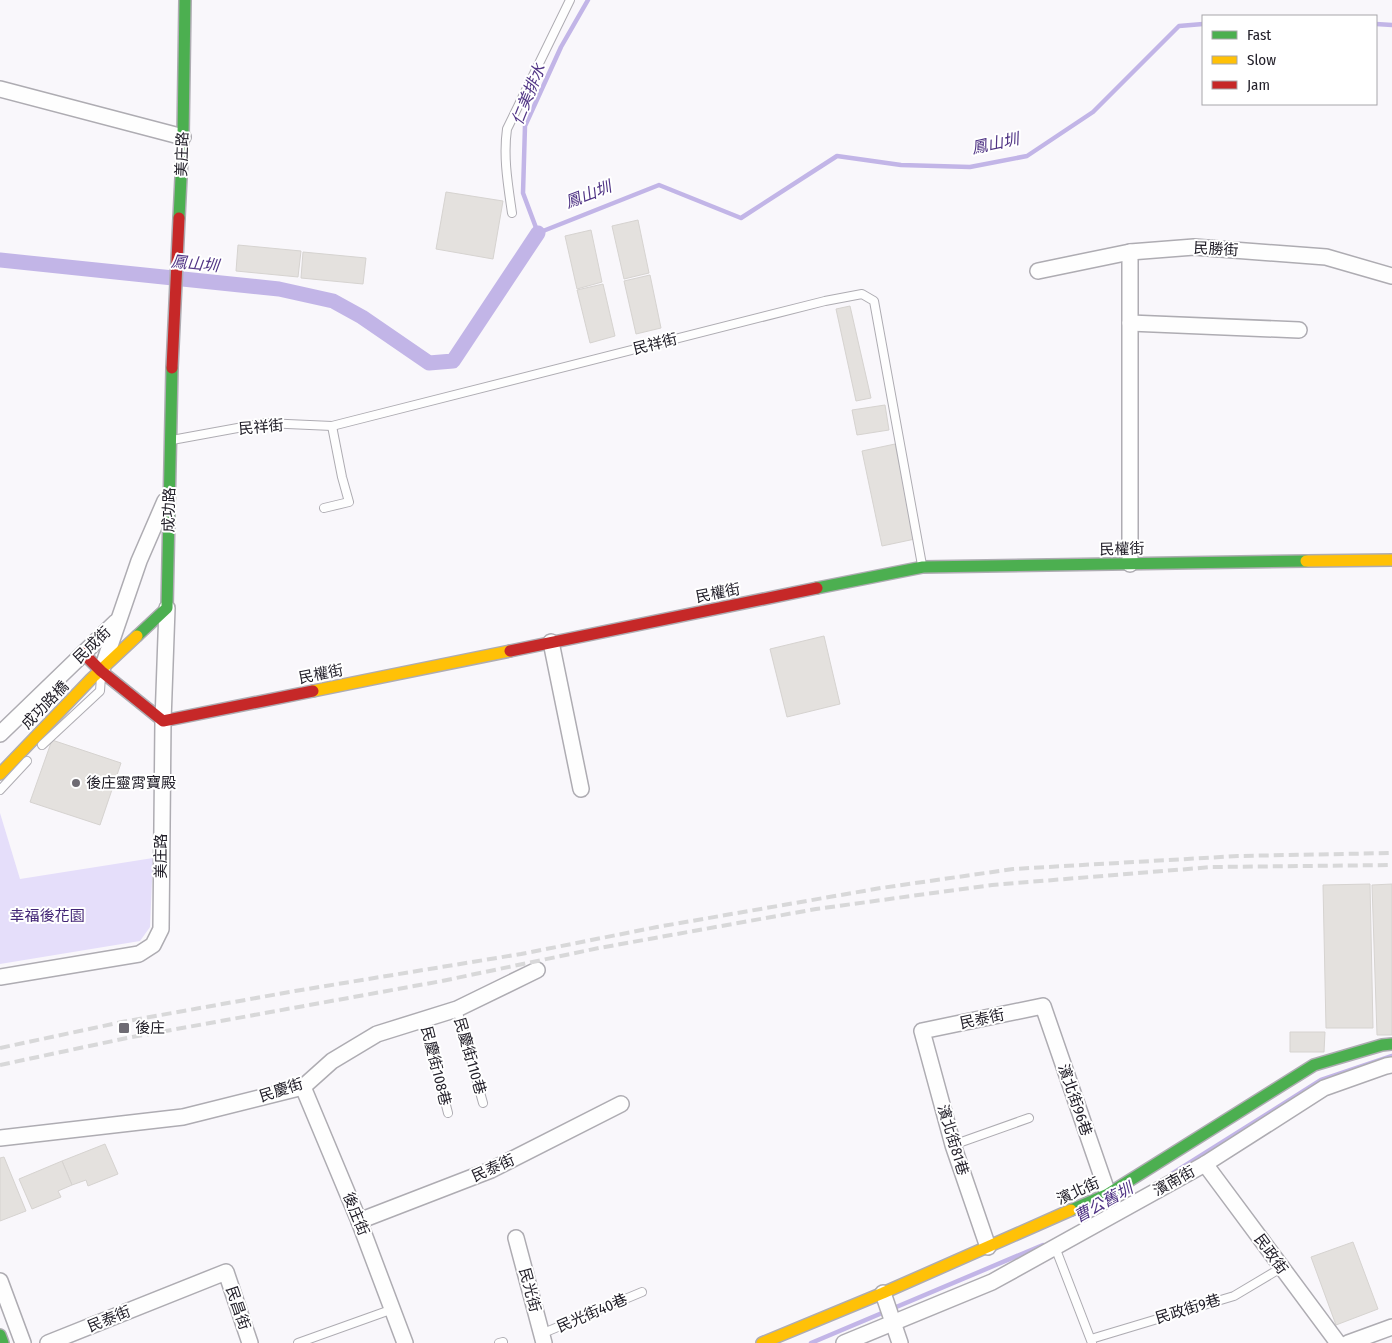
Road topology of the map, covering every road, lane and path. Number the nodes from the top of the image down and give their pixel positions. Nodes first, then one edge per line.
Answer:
1 (185, 0) edge
2 (570, 0) edge
3 (0, 89) edge
4 (183, 137) junction
5 (512, 213) dead end
6 (1130, 252) junction
7 (1038, 272) dead end
8 (1392, 276) edge
9 (175, 307) joint
10 (1130, 323) junction
11 (1299, 330) dead end
12 (332, 426) junction
13 (170, 440) junction
14 (169, 493) junction
15 (324, 508) dead end
16 (1392, 560) edge
17 (1130, 564) junction
18 (922, 567) junction
19 (167, 608) junction
20 (118, 619) junction
21 (551, 642) junction
22 (83, 653) junction
23 (96, 675) junction
24 (162, 721) junction
25 (0, 734) edge
26 (0, 774) edge
27 (581, 789) dead end
28 (0, 790) edge
29 (537, 970) dead end
30 (0, 977) edge
31 (1043, 1006) joint
32 (457, 1009) junction
33 (424, 1019) junction
34 (922, 1031) joint
35 (1392, 1044) edge
36 (1392, 1065) edge
37 (303, 1087) junction
38 (483, 1103) dead end
39 (621, 1104) dead end
40 (448, 1113) dead end
41 (1029, 1118) dead end
42 (0, 1138) edge
43 (953, 1145) junction
44 (1205, 1164) junction
45 (1108, 1194) junction
46 (359, 1221) junction
47 (516, 1238) dead end
48 (988, 1247) junction
49 (1055, 1247) junction
50 (1281, 1268) junction
51 (226, 1272) joint
52 (0, 1281) edge
53 (642, 1292) dead end
54 (888, 1307) junction
55 (393, 1310) junction
56 (1392, 1327) edge
57 (0, 1335) edge
58 (542, 1339) edge
59 (1091, 1341) edge
60 (3, 1343) edge
61 (23, 1343) edge
62 (48, 1343) edge
63 (250, 1343) edge
64 (298, 1343) edge
65 (405, 1343) edge
66 (762, 1343) edge
67 (844, 1343) edge
68 (900, 1343) edge
69 (1338, 1343) edge
70 (1348, 1343) edge

1 - 4 street, 美庄路
2 - 5 lane
3 - 4 street
4 - 9 street, 美庄路
6 - 7 street, 民勝街
6 - 8 street, 民勝街
6 - 10 street
9 - 13 street, 成功路
10 - 11 street
10 - 17 street
12 - 13 lane, 民祥街
12 - 15 lane
12 - 18 lane, 民祥街
13 - 14 street, 成功路
14 - 19 street, 成功路
14 - 20 street
16 - 17 street, 民權街
17 - 18 street, 民權街
18 - 21 street, 民權街
19 - 23 street
19 - 24 street, 美庄路
20 - 22 street, 民成街
20 - 23 street
21 - 24 street, 民權街
21 - 27 street
22 - 23 street
22 - 25 street, 民成街
23 - 24 street
23 - 26 street, 成功路橋
23 - 28 lane
24 - 30 street, 美庄路
29 - 32 street, 民慶街
31 - 34 street, 民泰街
31 - 45 street, 濱北街96巷
32 - 33 street, 民慶街
32 - 38 lane, 民慶街110巷
33 - 37 street, 民慶街
33 - 40 lane, 民慶街108巷
34 - 43 street, 濱北街81巷
35 - 45 street, 濱北街
36 - 44 street, 濱南街
37 - 42 street, 民慶街
37 - 46 street, 後庄街
39 - 46 street, 民泰街
41 - 43 lane
43 - 48 street, 濱北街81巷
44 - 49 street, 濱南街
44 - 50 street, 民政街
45 - 48 street, 濱北街
46 - 55 street, 後庄街
47 - 58 street, 民光街
48 - 54 street, 濱北街
49 - 54 street, 濱南街
49 - 59 lane
50 - 59 lane, 民政街9巷
50 - 69 street, 民政街
51 - 62 street, 民泰街
51 - 63 street, 民昌街
52 - 61 street
53 - 58 lane, 民光街40巷
54 - 66 street, 濱北街
54 - 67 street, 濱南街
54 - 68 street
55 - 64 lane
55 - 65 street, 後庄街
56 - 70 street
57 - 60 street

